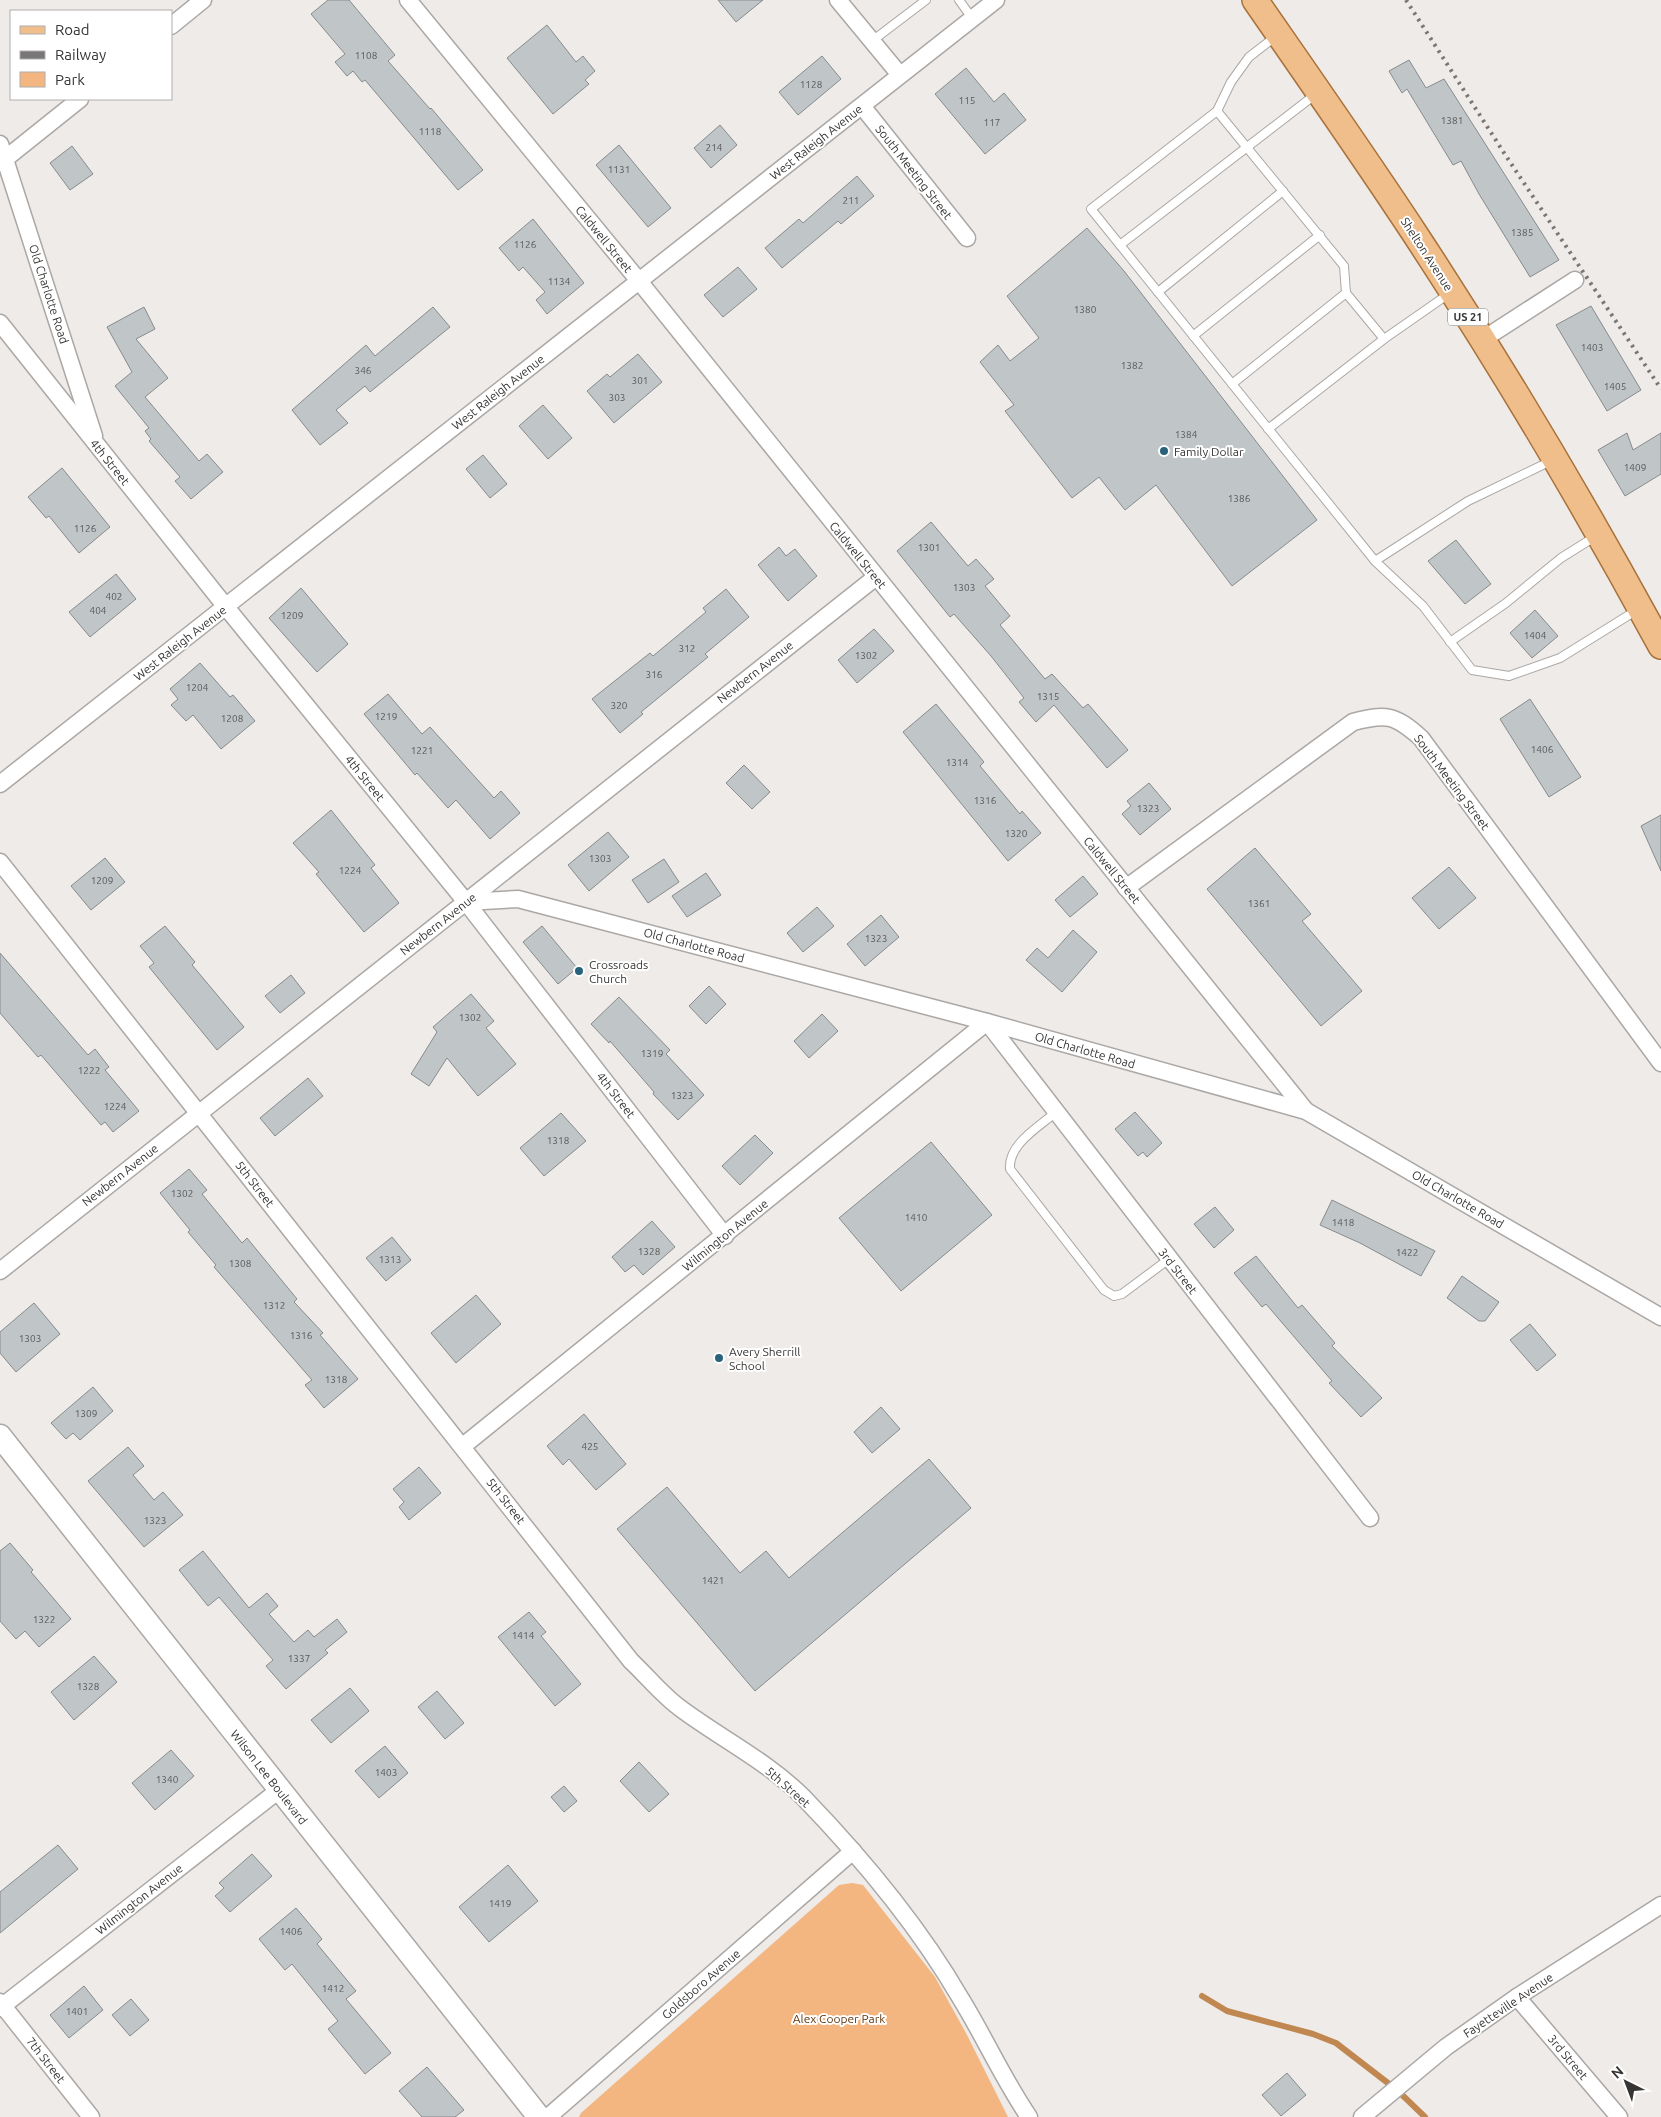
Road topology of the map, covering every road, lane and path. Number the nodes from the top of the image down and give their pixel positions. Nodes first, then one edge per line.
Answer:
1 (204, 0) edge
2 (408, 0) edge
3 (838, 0) edge
4 (926, 0) edge
5 (959, 0) edge
6 (996, 0) edge
7 (1255, 0) edge
8 (972, 18) junction
9 (172, 25) edge
10 (1279, 34) junction
11 (872, 42) junction
12 (900, 76) junction
13 (1318, 92) junction
14 (79, 100) edge
15 (862, 106) junction
16 (1217, 111) junction
17 (1246, 146) junction
18 (2, 155) edge
19 (1283, 191) junction
20 (1320, 235) junction
21 (967, 238) dead end
22 (1120, 245) junction
23 (1575, 280) dead end
24 (638, 282) junction
25 (1158, 292) junction
26 (1346, 292) junction
27 (1452, 292) junction
28 (0, 323) edge
29 (1193, 336) junction
30 (1384, 338) junction
31 (1482, 340) junction
32 (1232, 384) junction
33 (1268, 430) junction
34 (97, 446) junction
35 (1555, 459) junction
36 (1599, 534) junction
37 (1375, 561) junction
38 (876, 577) junction
39 (226, 607) junction
40 (1640, 608) junction
41 (1450, 642) junction
42 (1661, 646) edge
43 (0, 784) edge
44 (0, 862) edge
45 (1126, 888) junction
46 (466, 902) junction
47 (987, 1022) junction
48 (1661, 1063) edge
49 (1306, 1111) junction
50 (1056, 1112) junction
51 (199, 1113) junction
52 (725, 1236) junction
53 (1169, 1259) junction
54 (0, 1271) edge
55 (1659, 1311) edge
56 (0, 1436) edge
57 (463, 1446) junction
58 (1370, 1518) dead end
59 (279, 1790) junction
60 (854, 1851) junction
61 (1661, 1905) edge
62 (1517, 1997) junction
63 (1, 2005) edge
64 (91, 2117) edge
65 (539, 2117) edge
66 (548, 2117) edge
67 (1029, 2117) edge
68 (1362, 2117) edge
69 (1619, 2117) edge

1 - 9 street
2 - 24 street, Caldwell Street
3 - 11 street
4 - 11 lane
5 - 8 lane
6 - 8 street, West Raleigh Avenue
7 - 10 main road, Shelton Avenue / US 21
8 - 12 street, West Raleigh Avenue
10 - 13 main road, Shelton Avenue / US 21
10 - 16 lane
11 - 12 street
12 - 15 street, West Raleigh Avenue
13 - 17 lane
13 - 27 main road, Shelton Avenue / US 21
14 - 18 street
15 - 21 street, South Meeting Street
15 - 24 street, West Raleigh Avenue
16 - 17 lane
16 - 22 lane
17 - 19 lane
17 - 22 lane
18 - 34 street, Old Charlotte Road
19 - 20 lane
19 - 25 lane
20 - 26 lane
20 - 29 lane
22 - 25 lane
23 - 31 street
24 - 38 street, Caldwell Street
24 - 39 street, West Raleigh Avenue
25 - 29 lane
26 - 30 lane
26 - 32 lane
27 - 30 lane
27 - 31 main road, Shelton Avenue / US 21
28 - 34 street, 4th Street
29 - 32 lane
30 - 33 lane
31 - 35 main road, Shelton Avenue / US 21
32 - 33 lane
33 - 37 lane
34 - 39 street, 4th Street
35 - 36 main road, Shelton Avenue / US 21
35 - 37 lane
36 - 40 main road, Shelton Avenue / US 21
36 - 41 lane
37 - 41 lane
38 - 45 street, Caldwell Street
38 - 46 street, Newbern Avenue
39 - 43 street, West Raleigh Avenue
39 - 46 street, 4th Street
40 - 41 lane
40 - 42 main road, Shelton Avenue / US 21
44 - 51 street, 5th Street
45 - 48 street, South Meeting Street
45 - 49 street, Caldwell Street
46 - 47 street, Old Charlotte Road
46 - 51 street, Newbern Avenue
46 - 52 street, 4th Street
47 - 49 street, Old Charlotte Road
47 - 50 street, 3rd Street
47 - 52 street, Wilmington Avenue
49 - 55 street, Old Charlotte Road
50 - 53 street, 3rd Street
50 - 53 lane
51 - 54 street, Newbern Avenue
51 - 57 street, 5th Street
52 - 57 street, Wilmington Avenue
53 - 58 street, 3rd Street
56 - 59 street, Wilson Lee Boulevard
57 - 60 street, 5th Street
59 - 63 street, Wilmington Avenue
59 - 65 street, Wilson Lee Boulevard
60 - 66 street, Goldsboro Avenue
60 - 67 street, 5th Street
61 - 62 street, Fayetteville Avenue
62 - 68 street, Fayetteville Avenue
62 - 69 street, 3rd Street
63 - 64 street, 7th Street

